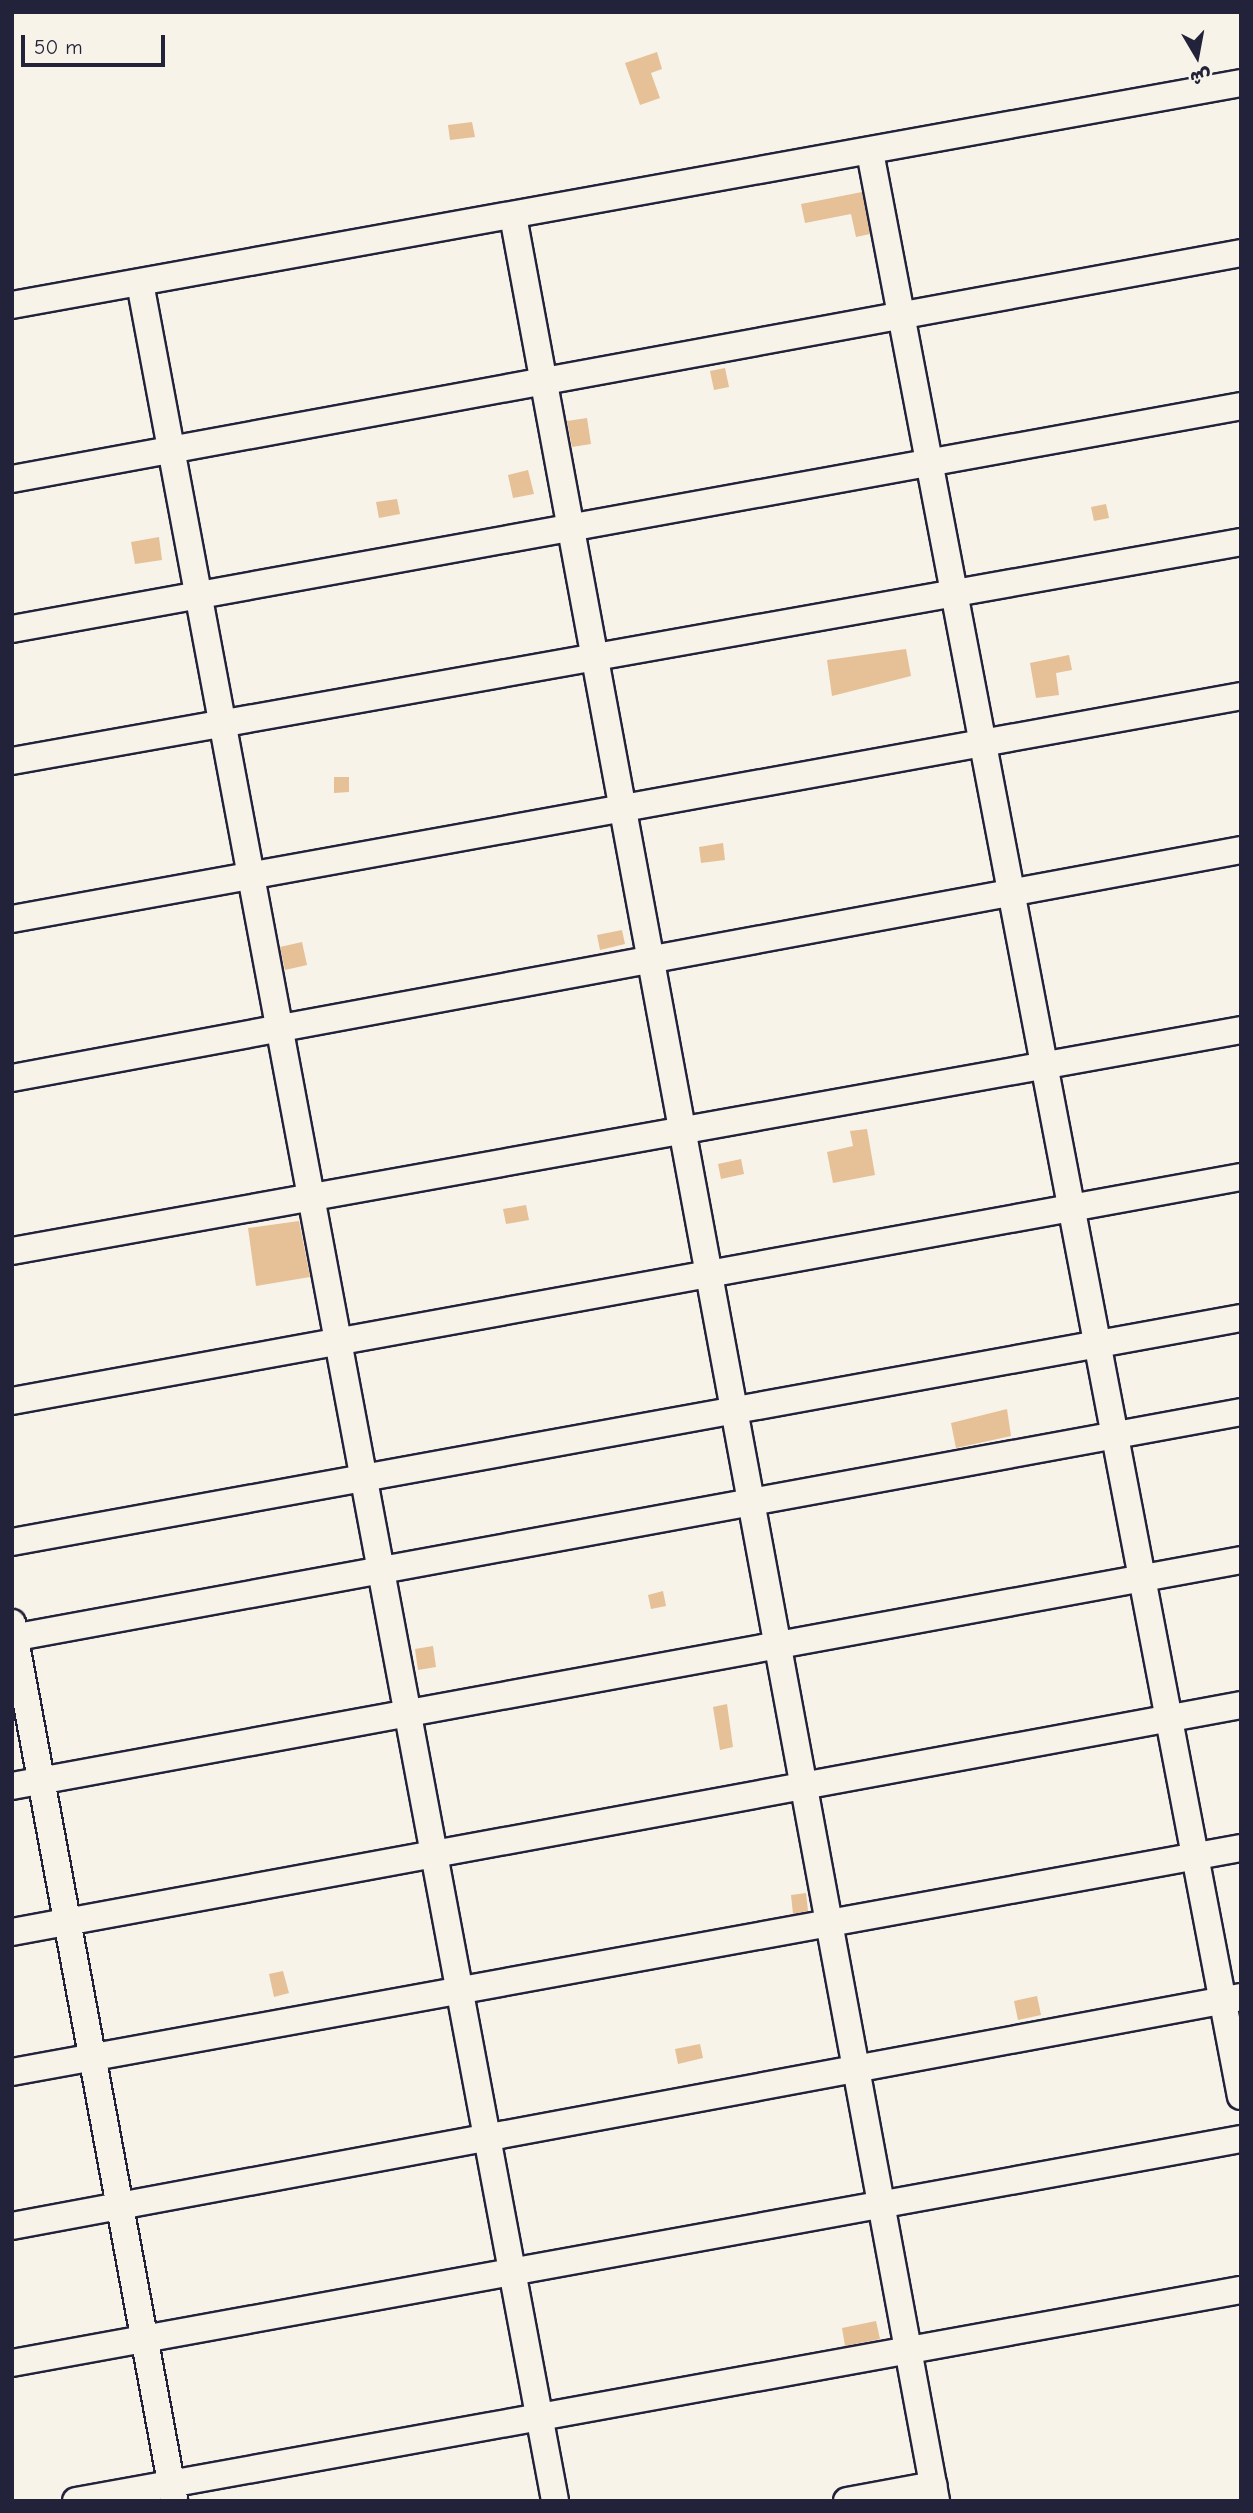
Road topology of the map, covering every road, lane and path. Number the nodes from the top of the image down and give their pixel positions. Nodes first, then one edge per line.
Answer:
1 (1241, 83) edge
2 (870, 152) junction
3 (513, 216) junction
4 (1241, 253) edge
5 (140, 283) junction
6 (12, 305) edge
7 (901, 316) junction
8 (544, 381) junction
9 (1241, 406) edge
10 (171, 450) junction
11 (929, 463) junction
12 (12, 480) edge
13 (571, 528) junction
14 (1241, 542) edge
15 (954, 594) junction
16 (198, 595) junction
17 (12, 629) edge
18 (595, 658) junction
19 (1241, 696) edge
20 (222, 724) junction
21 (982, 743) junction
22 (12, 761) edge
23 (623, 808) junction
24 (1241, 850) edge
25 (251, 875) junction
26 (1011, 893) junction
27 (12, 919) edge
28 (651, 960) junction
29 (279, 1028) junction
30 (1241, 1030) edge
31 (1044, 1066) junction
32 (12, 1078) edge
33 (683, 1130) junction
34 (1241, 1177) edge
35 (311, 1197) junction
36 (1071, 1208) junction
37 (12, 1251) edge
38 (709, 1274) junction
39 (1241, 1318) edge
40 (338, 1342) junction
41 (1097, 1344) junction
42 (12, 1401) edge
43 (735, 1410) junction
44 (1241, 1412) edge
45 (1115, 1436) junction
46 (363, 1478) junction
47 (751, 1502) junction
48 (12, 1542) edge
49 (1241, 1560) edge
50 (381, 1570) junction
51 (1142, 1578) junction
52 (13, 1633) edge
53 (778, 1645) junction
54 (1241, 1705) edge
55 (408, 1713) junction
56 (1169, 1718) junction
57 (41, 1780) junction
58 (12, 1786) edge
59 (804, 1786) junction
60 (1241, 1848) edge
61 (434, 1854) junction
62 (1195, 1856) junction
63 (68, 1922) junction
64 (829, 1923) junction
65 (12, 1932) edge
66 (460, 1991) junction
67 (1231, 1998) edge
68 (93, 2057) junction
69 (856, 2069) junction
70 (12, 2072) edge
71 (1241, 2096) edge
72 (487, 2138) junction
73 (1241, 2139) edge
74 (882, 2205) junction
75 (120, 2206) junction
76 (12, 2227) edge
77 (512, 2272) junction
78 (1241, 2290) edge
79 (145, 2339) junction
80 (908, 2350) junction
81 (12, 2363) edge
82 (539, 2417) junction
83 (173, 2492) edge
84 (935, 2493) edge
85 (76, 2501) edge
86 (555, 2501) edge
87 (847, 2501) edge

1 - 2 street
2 - 3 street
2 - 7 street
3 - 5 street
3 - 8 street
4 - 7 street
5 - 6 street
5 - 10 street
7 - 8 street
7 - 11 street
8 - 10 street
8 - 13 street
9 - 11 street
10 - 12 street
10 - 16 street
11 - 13 street
11 - 15 street
13 - 16 street
13 - 18 street
14 - 15 street
15 - 18 street
15 - 21 street
16 - 17 street
16 - 20 street
18 - 20 street
18 - 23 street
19 - 21 street
20 - 22 street
20 - 25 street
21 - 23 street
21 - 26 street
23 - 25 street
23 - 28 street
24 - 26 street
25 - 27 street
25 - 29 street
26 - 28 street
26 - 31 street
28 - 29 street
28 - 33 street
29 - 32 street
29 - 35 street
30 - 31 street
31 - 33 street
31 - 36 street
33 - 35 street
33 - 38 street
34 - 36 street
35 - 37 street
35 - 40 street
36 - 38 street
36 - 41 street
38 - 40 street
38 - 43 street
39 - 41 street
40 - 42 street
40 - 46 street
41 - 43 street
41 - 45 street
43 - 46 street
43 - 47 street
44 - 45 street
45 - 47 street
45 - 51 street
46 - 48 street
46 - 50 street
47 - 50 street
47 - 53 street
49 - 51 street
50 - 52 street
50 - 55 street
51 - 53 street
51 - 56 street
52 - 57 street
53 - 55 street
53 - 59 street
54 - 56 street
55 - 57 street
55 - 61 street
56 - 59 street
56 - 62 street
57 - 58 street
57 - 63 street
59 - 61 street
59 - 64 street
60 - 62 street
61 - 63 street
61 - 66 street
62 - 64 street
62 - 67 street
63 - 65 street
63 - 68 street
64 - 66 street
64 - 69 street
66 - 68 street
66 - 72 street
67 - 69 street
67 - 71 street
68 - 70 street
68 - 75 street
69 - 72 street
69 - 74 street
72 - 75 street
72 - 77 street
73 - 74 street
74 - 77 street
74 - 80 street
75 - 76 street
75 - 79 street
77 - 79 street
77 - 82 street
78 - 80 street
79 - 81 street
79 - 83 street
80 - 82 street
80 - 84 street
82 - 83 street
82 - 86 street
83 - 85 street
84 - 87 street

